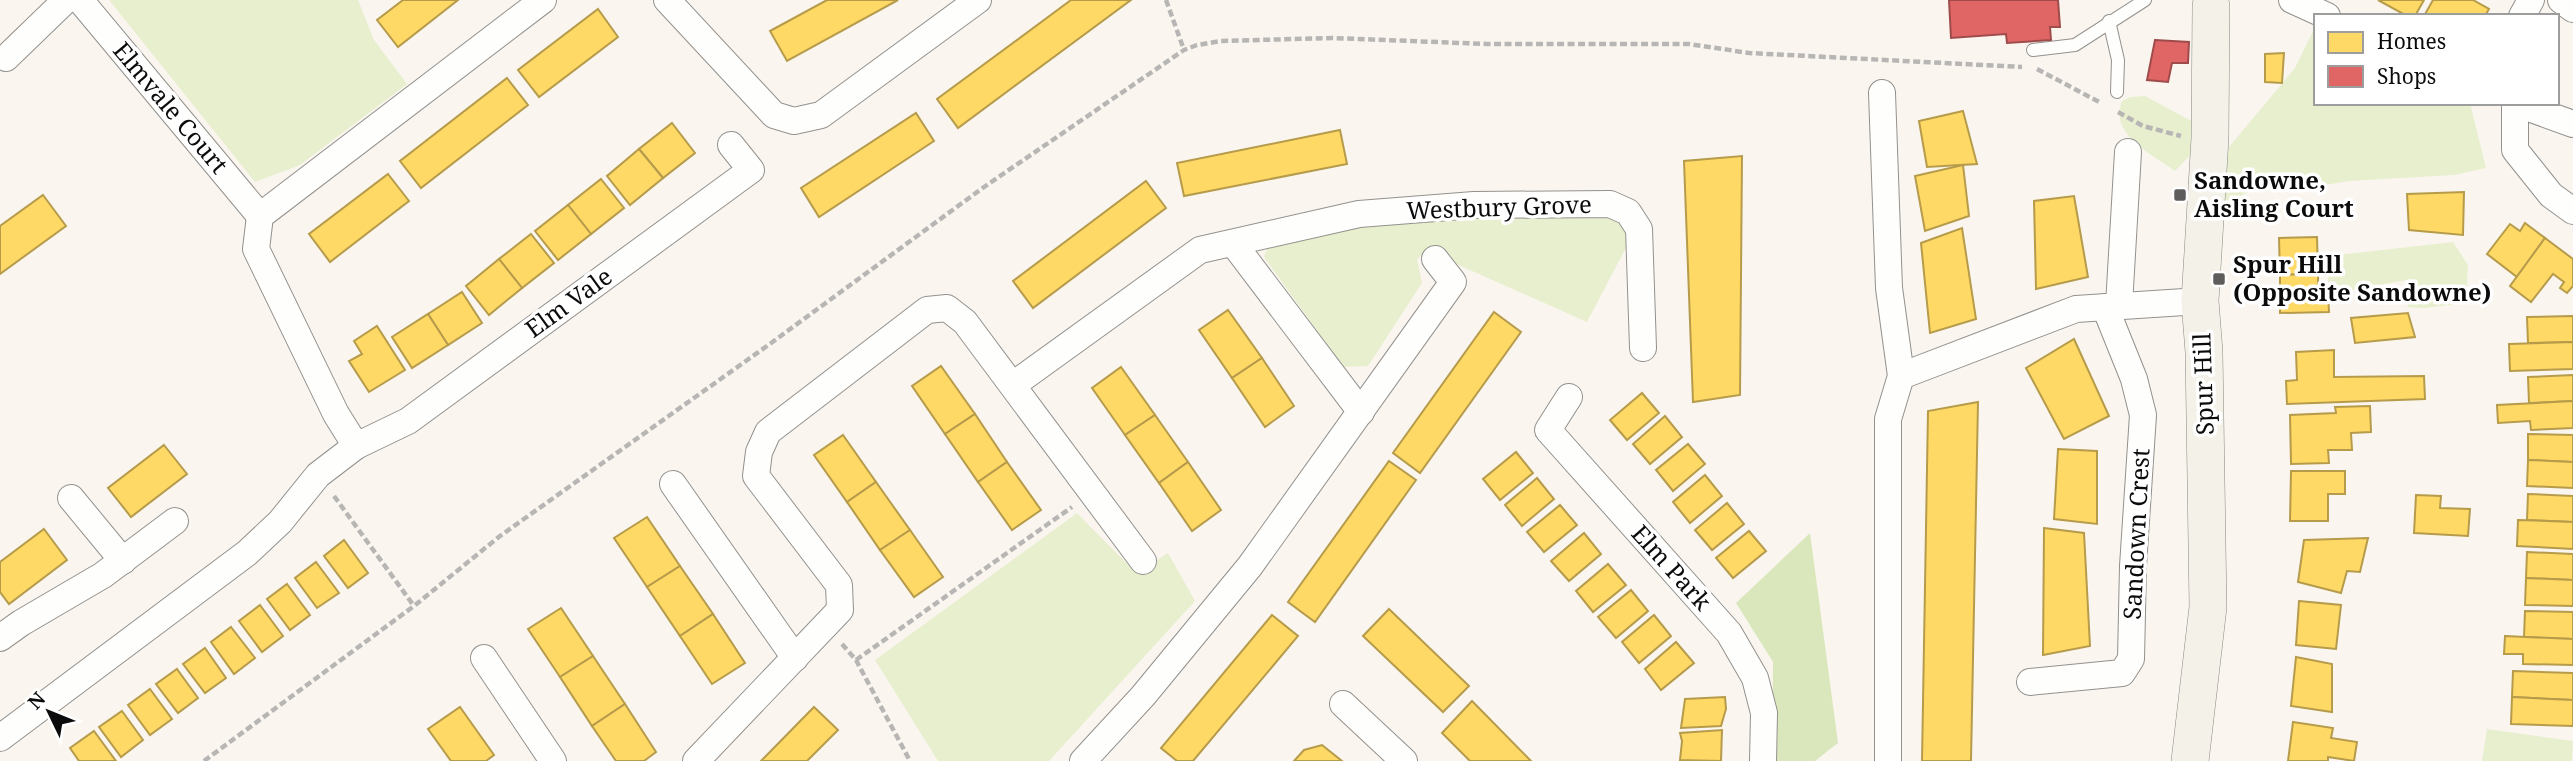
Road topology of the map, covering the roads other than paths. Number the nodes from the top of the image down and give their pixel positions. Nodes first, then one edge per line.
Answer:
1 (66, 0) edge
2 (80, 0) edge
3 (543, 0) edge
4 (667, 0) edge
5 (978, 0) edge
6 (2145, 0) edge
7 (2292, 0) edge
8 (2561, 0) edge
9 (2208, 2) edge
10 (2573, 9) edge
11 (2323, 14) edge
12 (2109, 21) junction
13 (2033, 50) dead end
14 (6, 58) dead end
15 (2117, 92) dead end
16 (1882, 93) dead end
17 (2515, 105) edge
18 (2521, 105) edge
19 (2573, 124) edge
20 (731, 145) dead end
21 (2128, 152) dead end
22 (2573, 211) edge
23 (260, 216) junction
24 (1233, 243) junction
25 (1435, 259) dead end
26 (2200, 301) junction
27 (2112, 306) junction
28 (1643, 348) dead end
29 (1901, 376) junction
30 (1013, 385) junction
31 (1569, 397) dead end
32 (1361, 412) junction
33 (356, 446) junction
34 (673, 484) dead end
35 (71, 498) dead end
36 (176, 522) dead end
37 (123, 561) junction
38 (1143, 561) dead end
39 (0, 638) edge
40 (484, 658) dead end
41 (794, 658) junction
42 (2030, 682) dead end
43 (1343, 704) dead end
44 (0, 738) edge
45 (553, 761) edge
46 (696, 761) edge
47 (1083, 761) edge
48 (1404, 761) edge
49 (1763, 761) edge
50 (1888, 761) edge
51 (2190, 761) edge

1 - 14 street
2 - 23 street, Elmvale Court
3 - 23 street
4 - 5 street
6 - 12 lane
7 - 11 street
8 - 10 street
9 - 26 street, Spur Hill
12 - 13 lane
12 - 15 lane
16 - 29 street
17 - 22 street
18 - 19 street
20 - 33 street, Elm Vale
21 - 27 street, Sandown Crest
23 - 33 street
24 - 28 street, Westbury Grove
24 - 30 street, Westbury Grove
24 - 32 street
25 - 32 street, Westbury Grove
26 - 27 street
26 - 51 street, Spur Hill
27 - 29 street
27 - 42 street, Sandown Crest
29 - 50 street
30 - 38 street
30 - 41 street
31 - 49 street, Elm Park
32 - 47 street, Westbury Grove
33 - 44 street, Elm Vale
34 - 41 street
35 - 37 street
36 - 37 street
37 - 39 street
40 - 45 street
41 - 46 street
43 - 48 street

